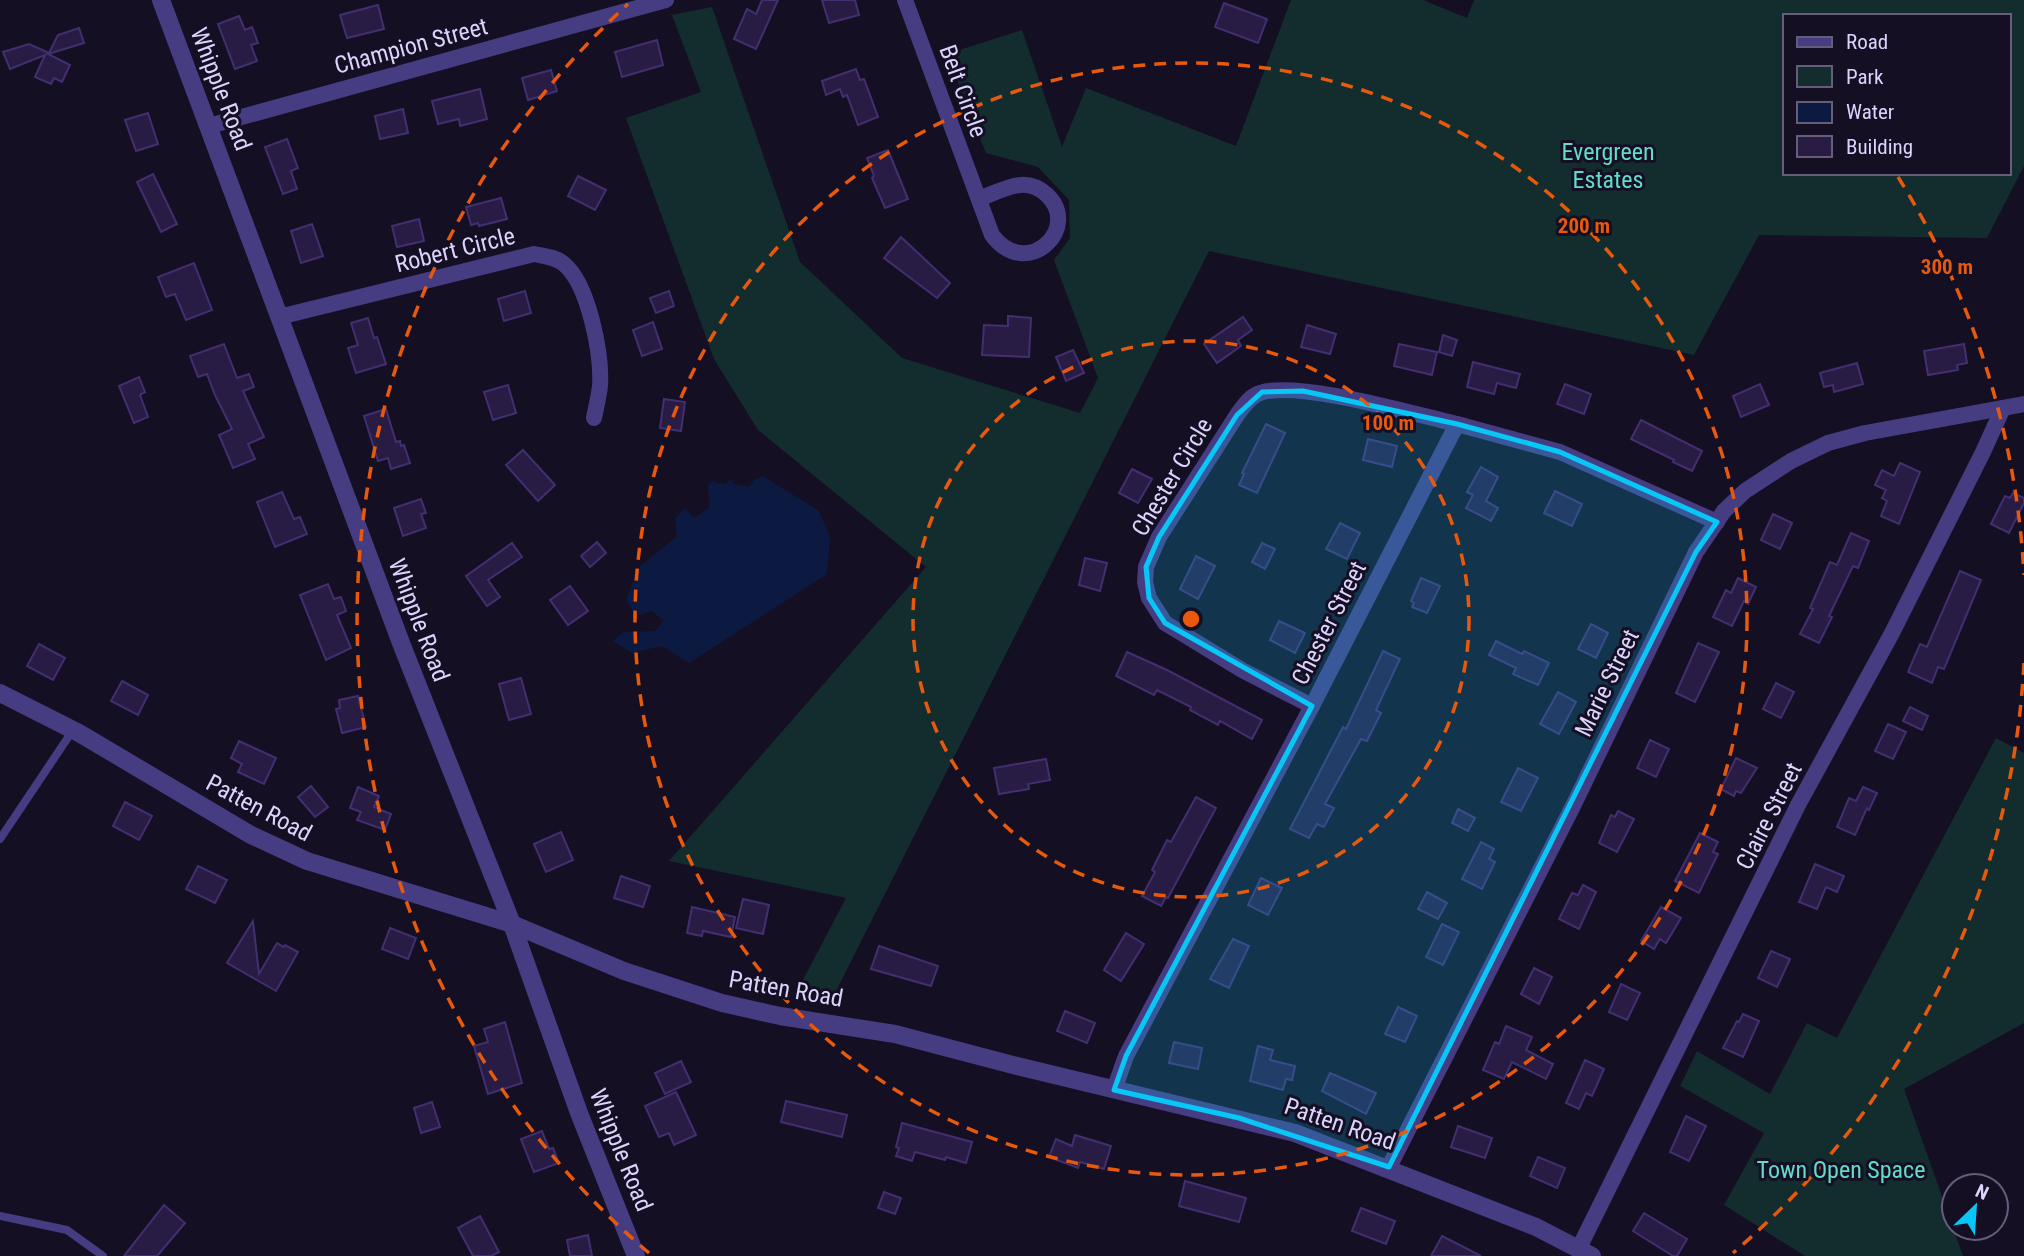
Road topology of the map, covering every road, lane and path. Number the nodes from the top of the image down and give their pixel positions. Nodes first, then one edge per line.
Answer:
1 (161, 0) edge
2 (666, 0) edge
3 (905, 0) edge
4 (209, 125) junction
5 (979, 199) junction
6 (279, 317) junction
7 (2024, 404) edge
8 (2003, 408) junction
9 (594, 418) dead end
10 (1457, 424) junction
11 (1717, 522) junction
12 (0, 693) edge
13 (1312, 706) junction
14 (73, 730) junction
15 (0, 839) edge
16 (512, 924) junction
17 (1114, 1090) junction
18 (1389, 1167) junction
19 (0, 1216) edge
20 (1586, 1252) edge
21 (103, 1256) edge
22 (636, 1256) edge

1 - 4 street, Whipple Road
2 - 4 street, Champion Street
3 - 5 street, Belt Circle
4 - 6 street, Whipple Road
5 - 5 street, Belt Circle
6 - 9 street, Robert Circle
6 - 16 street, Whipple Road
7 - 8 street, Marie Street
8 - 11 street, Marie Street
8 - 20 street, Claire Street
10 - 11 street
10 - 13 street, Chester Street
10 - 13 street, Chester Circle
11 - 18 street, Marie Street
12 - 14 street, Patten Road
13 - 17 street, Chester Street
14 - 15 lane
14 - 16 street, Patten Road
16 - 17 street, Patten Road
16 - 22 street, Whipple Road
17 - 18 street, Patten Road
18 - 20 street, Patten Road
19 - 21 lane

